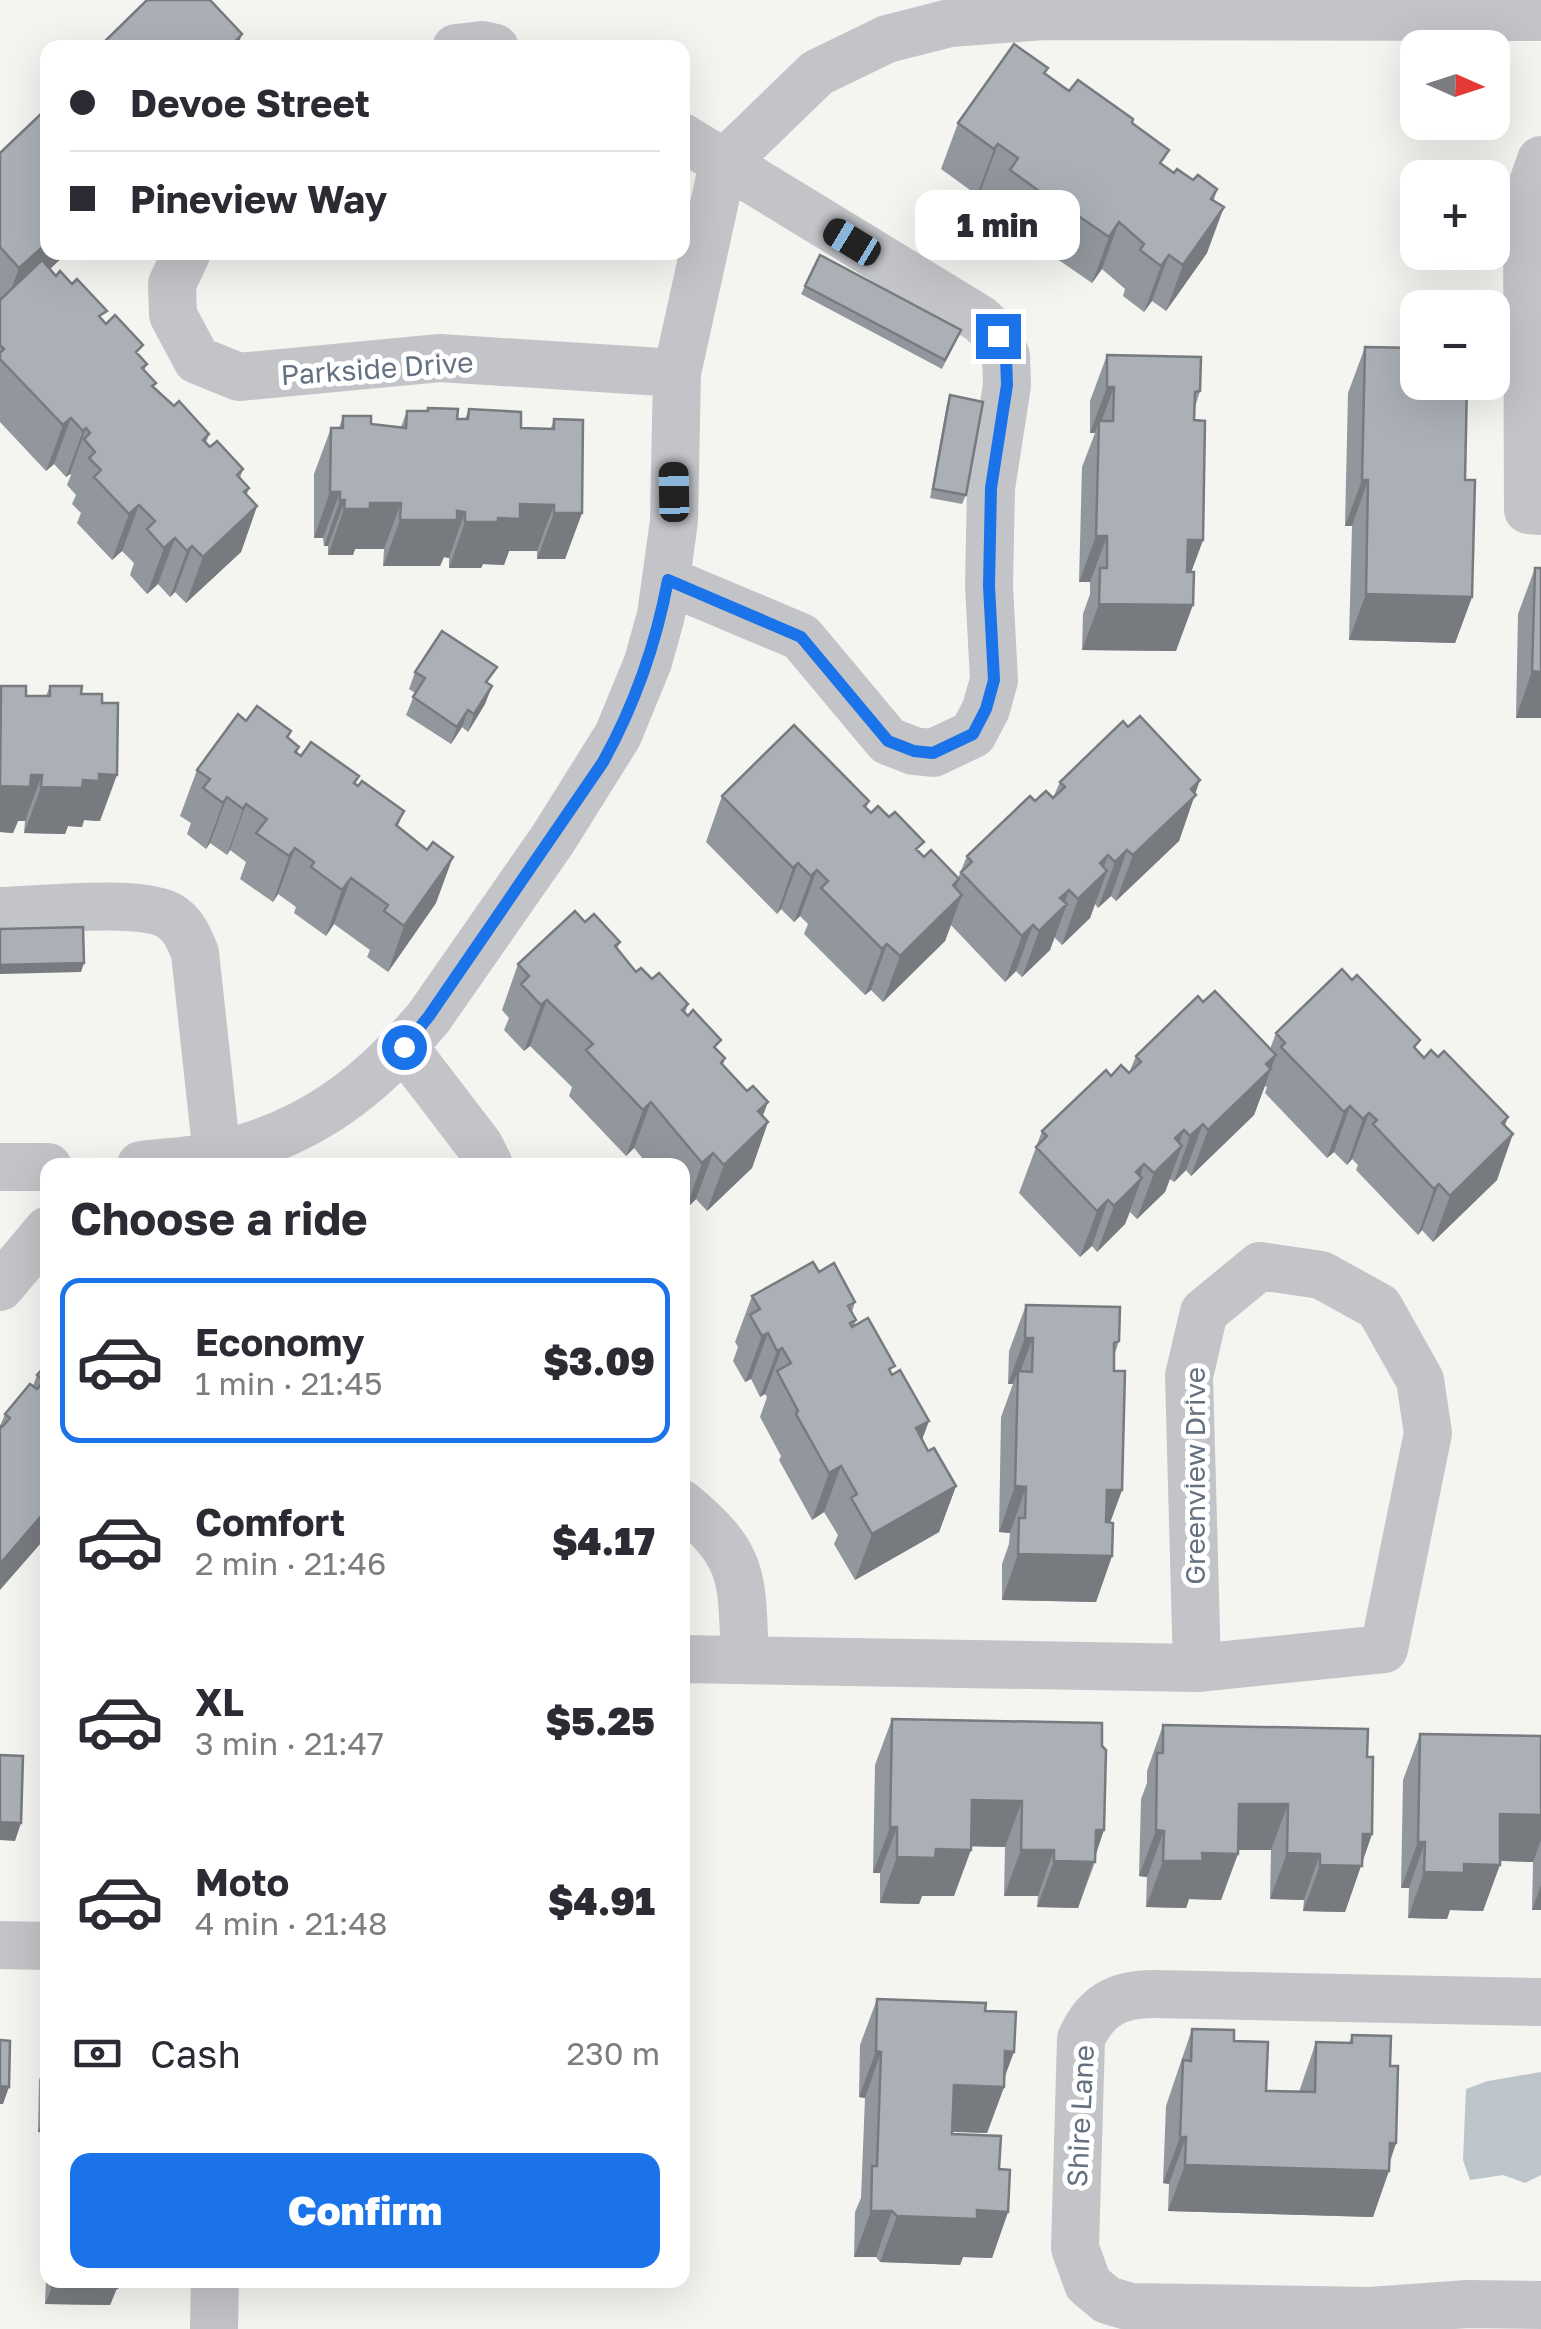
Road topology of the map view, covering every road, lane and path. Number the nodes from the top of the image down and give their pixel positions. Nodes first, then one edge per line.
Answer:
1 (1541, 18) edge
2 (690, 142) edge
3 (1541, 160) edge
4 (723, 164) junction
5 (183, 260) edge
6 (677, 373) junction
7 (1541, 510) edge
8 (668, 580) junction
9 (0, 911) edge
10 (404, 1047) junction
11 (218, 1158) edge
12 (223, 1158) edge
13 (486, 1158) edge
14 (0, 1167) edge
15 (40, 1167) edge
16 (40, 1240) edge
17 (0, 1287) edge
18 (690, 1510) edge
19 (690, 1660) edge
20 (744, 1660) junction
21 (1196, 1668) junction
22 (0, 1945) edge
23 (40, 1946) edge
24 (1541, 2002) edge
25 (215, 2288) edge
26 (1541, 2305) edge
27 (214, 2329) edge

1 - 4 street
2 - 4 street
3 - 7 street
4 - 6 street
4 - 8 street
5 - 6 street, Parkside Drive
6 - 8 street
8 - 10 street
9 - 11 street
10 - 12 street
10 - 13 street
14 - 15 street
16 - 17 street
18 - 20 street
19 - 20 street, Greenview Drive
20 - 21 street, Greenview Drive
21 - 21 street, Greenview Drive
22 - 23 street
24 - 26 street, Shire Lane
25 - 27 street

